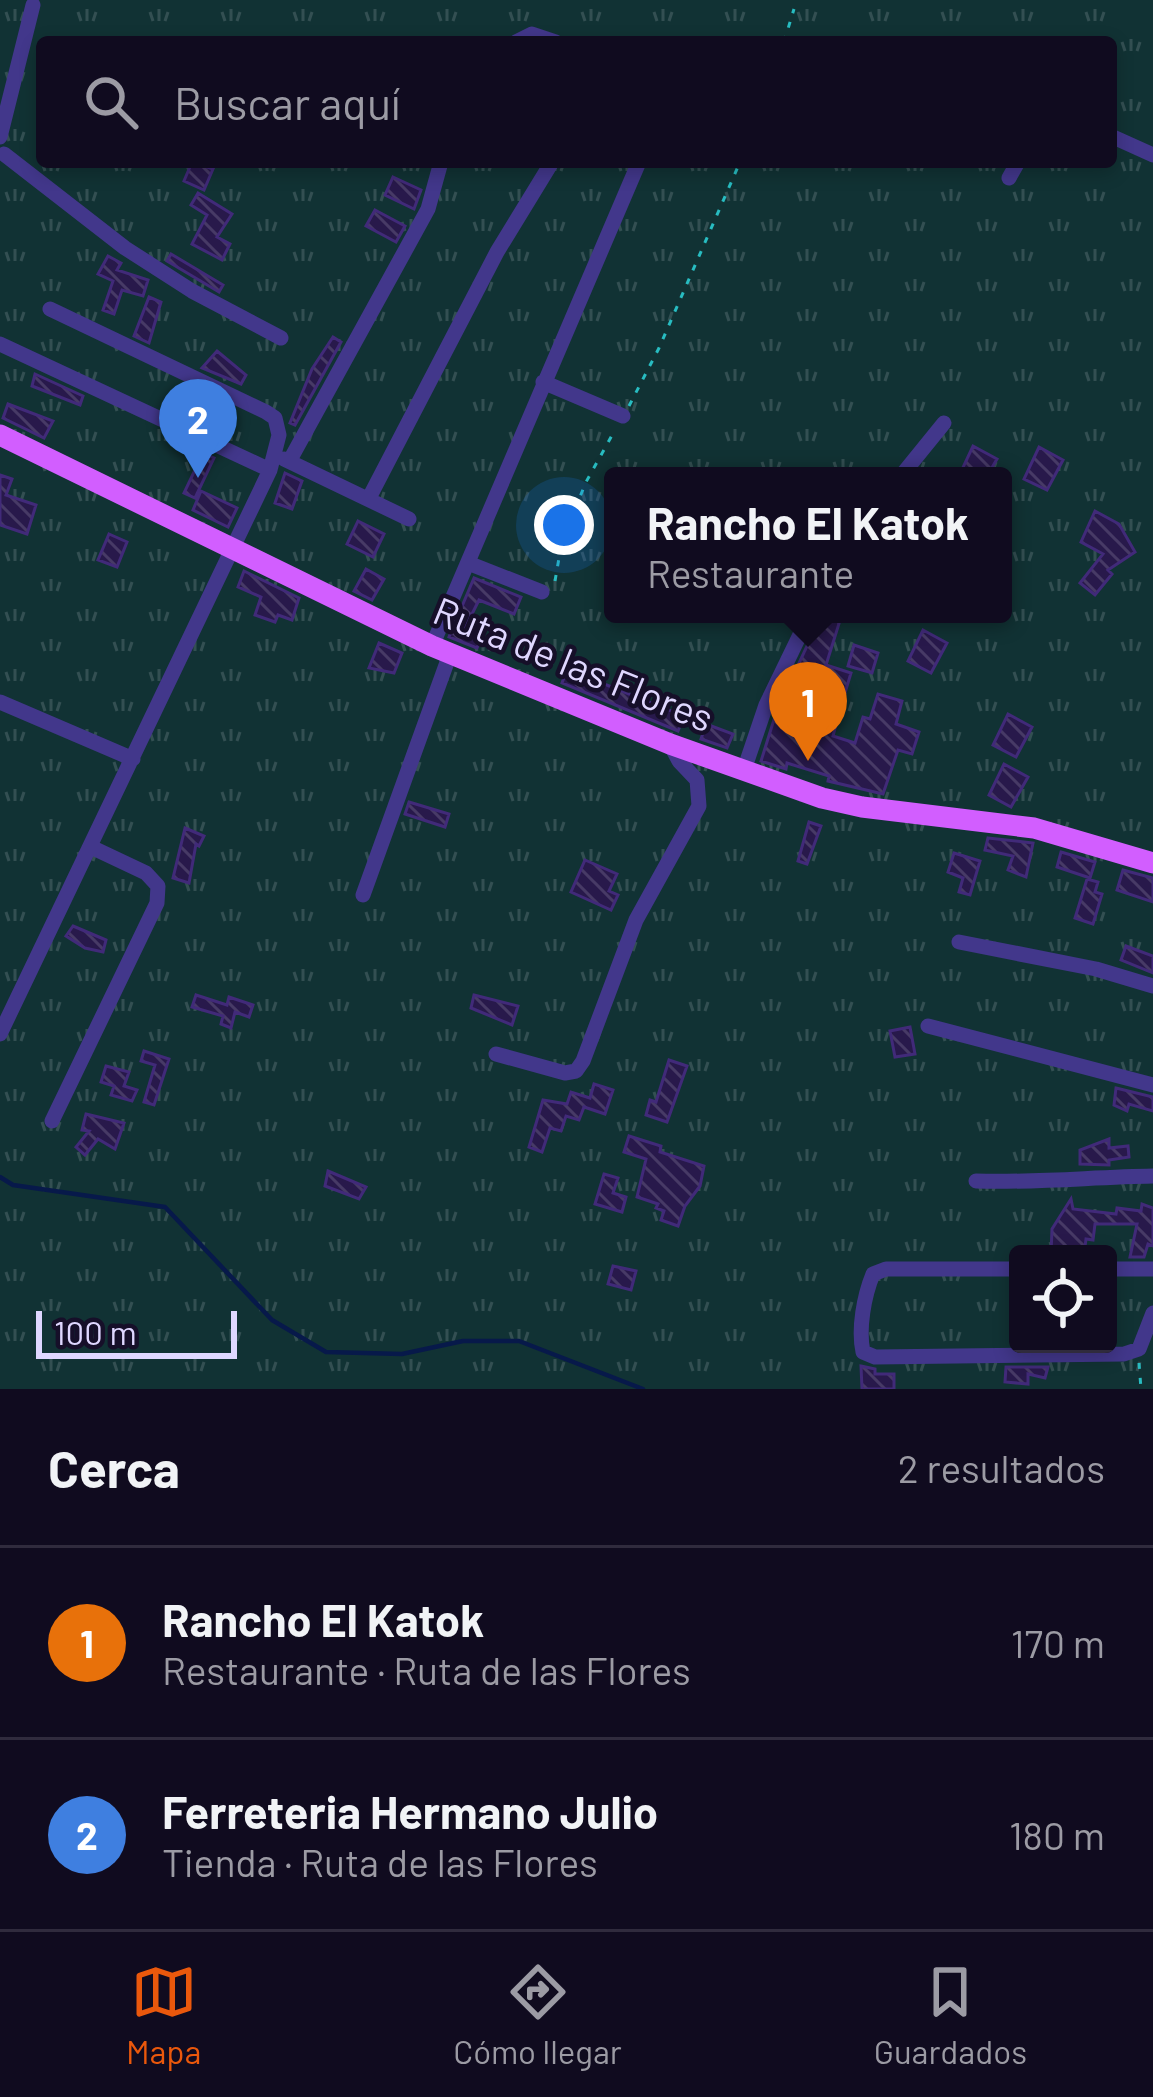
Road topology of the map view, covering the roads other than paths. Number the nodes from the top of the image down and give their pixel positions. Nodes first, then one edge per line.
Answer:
1 (33, 5) dead end
2 (1117, 139) edge
3 (1, 152) edge
4 (1153, 155) edge
5 (439, 168) edge
6 (548, 168) edge
7 (636, 168) edge
8 (1015, 168) edge
9 (1009, 178) dead end
10 (50, 309) dead end
11 (281, 338) dead end
12 (0, 344) edge
13 (543, 382) junction
14 (623, 416) road end
15 (944, 423) dead end
16 (0, 435) edge
17 (278, 463) junction
18 (908, 467) edge
19 (369, 498) junction
20 (409, 519) dead end
21 (235, 551) junction
22 (468, 563) junction
23 (542, 592) road end
24 (806, 623) edge
25 (441, 650) junction
26 (0, 703) edge
27 (670, 744) junction
28 (134, 759) junction
29 (744, 770) junction
30 (91, 847) junction
31 (1153, 862) edge
32 (363, 895) dead end
33 (958, 942) dead end
34 (1153, 986) edge
35 (928, 1026) dead end
36 (0, 1034) edge
37 (496, 1054) dead end
38 (1153, 1085) edge
39 (52, 1120) dead end
40 (1153, 1176) edge
41 (976, 1181) dead end
42 (1009, 1269) edge
43 (1117, 1269) edge
44 (1153, 1269) edge
45 (1153, 1313) edge

1 - 3 street
2 - 4 street
3 - 11 street
5 - 17 street
6 - 19 street
7 - 13 street
8 - 9 street
10 - 17 street
12 - 17 street
13 - 14 street
13 - 22 street
15 - 18 street
16 - 21 main road, Ruta de las Flores
17 - 19 street
17 - 21 street
19 - 20 street
21 - 25 main road, Ruta de las Flores
21 - 28 street
22 - 23 street
22 - 25 street
24 - 29 street
25 - 27 main road, Ruta de las Flores
25 - 32 street
26 - 28 street
27 - 29 main road, Ruta de las Flores
27 - 37 street
28 - 30 street
29 - 31 main road, Ruta de las Flores
30 - 36 street
30 - 39 street
33 - 34 street
35 - 38 street
40 - 41 street
42 - 45 street
43 - 44 street

